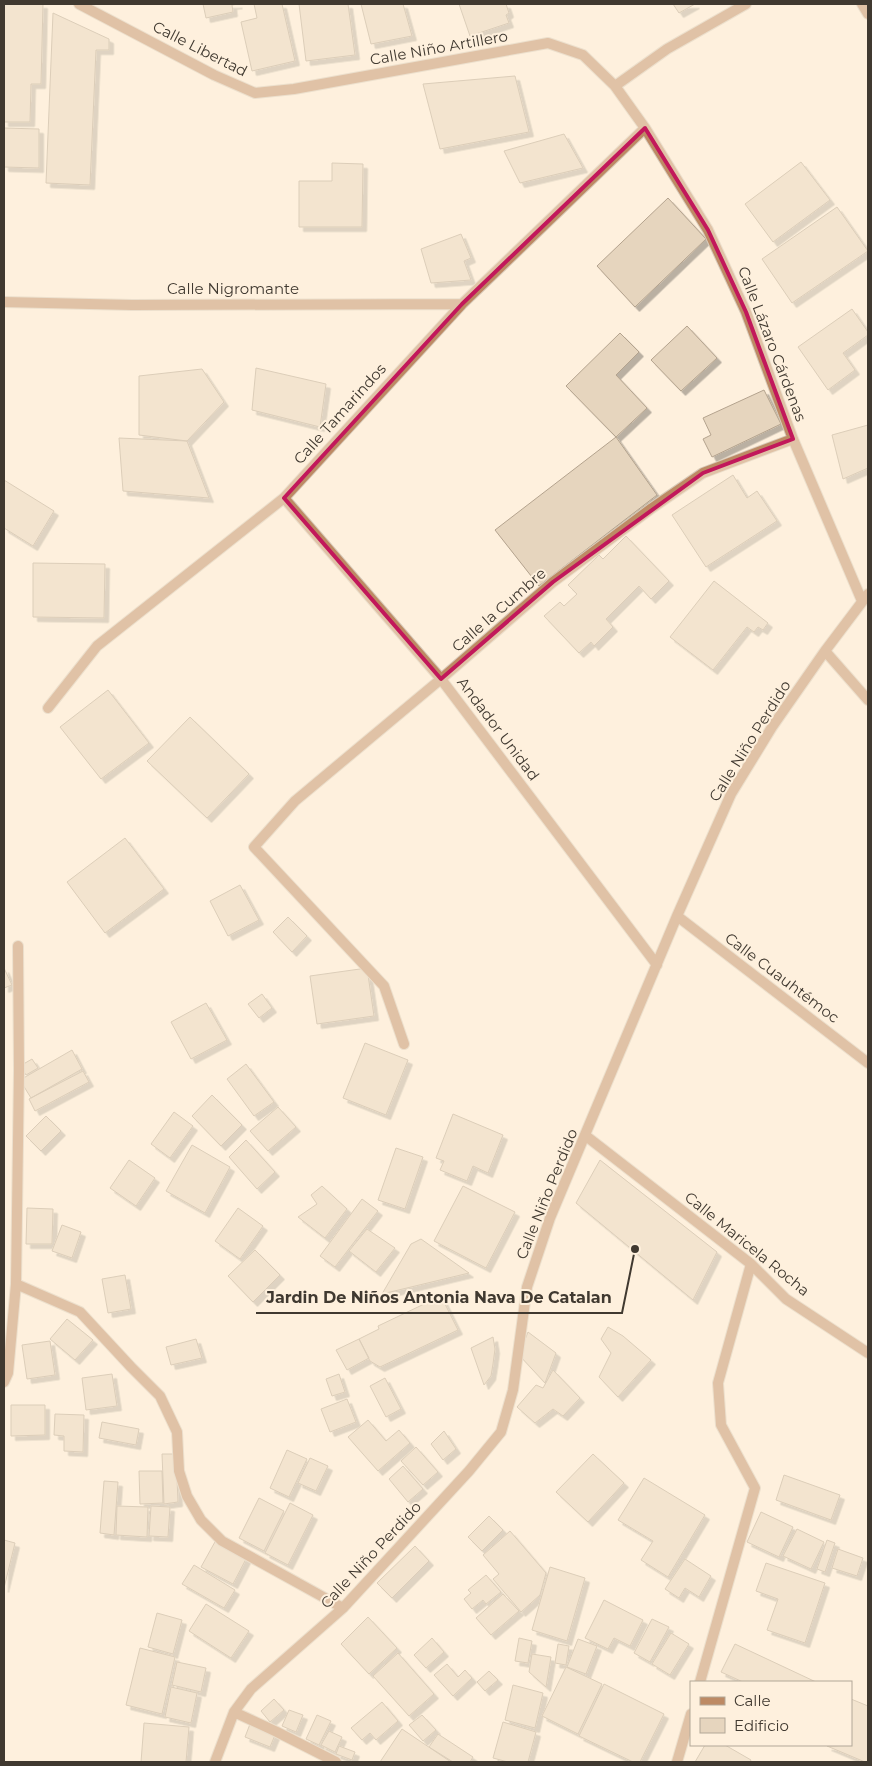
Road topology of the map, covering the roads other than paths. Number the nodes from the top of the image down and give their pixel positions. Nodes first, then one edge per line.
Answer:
1 (79, 4) edge
2 (746, 4) edge
3 (862, 4) edge
4 (868, 14) edge
5 (615, 86) junction
6 (254, 93) joint
7 (646, 128) junction
8 (4, 302) edge
9 (462, 304) junction
10 (792, 439) junction
11 (284, 498) junction
12 (865, 597) edge
13 (825, 651) junction
14 (441, 679) junction
15 (868, 700) edge
16 (48, 708) dead end
17 (677, 916) junction
18 (18, 946) dead end
19 (657, 965) junction
20 (404, 1044) dead end
21 (868, 1063) edge
22 (586, 1136) junction
23 (752, 1264) junction
24 (16, 1284) junction
25 (868, 1353) edge
26 (4, 1382) edge
27 (343, 1608) junction
28 (700, 1681) edge
29 (234, 1712) junction
30 (690, 1717) edge
31 (215, 1762) edge
32 (336, 1762) edge
33 (677, 1762) edge

1 - 6 street, Calle Libertad
2 - 5 street
3 - 4 street
5 - 6 street, Calle Niño Artillero
5 - 7 street, Calle Lázaro Cárdenas
7 - 9 street, Calle Tamarindos
7 - 10 street, Calle Lázaro Cárdenas
8 - 9 street, Calle Nigromante
9 - 11 street, Calle Tamarindos
10 - 12 street, Calle Lázaro Cárdenas
10 - 14 street, Calle la Cumbre
11 - 14 street, Andador Unidad
11 - 16 street, Calle Tamarindos
12 - 13 street, Calle Niño Perdido
13 - 15 street
13 - 17 street, Calle Niño Perdido
14 - 19 street, Andador Unidad
14 - 20 street, Calle la Cumbre
17 - 19 street, Calle Niño Perdido
17 - 21 street, Calle Cuauhtémoc
18 - 24 street
19 - 22 street, Calle Niño Perdido
22 - 23 street, Calle Maricela Rocha
22 - 27 street, Calle Niño Perdido
23 - 25 street, Calle Maricela Rocha
23 - 28 street
24 - 26 street
24 - 27 street
27 - 29 street, Calle Niño Perdido
29 - 31 street, Calle Niño Perdido
29 - 32 street
30 - 33 street

